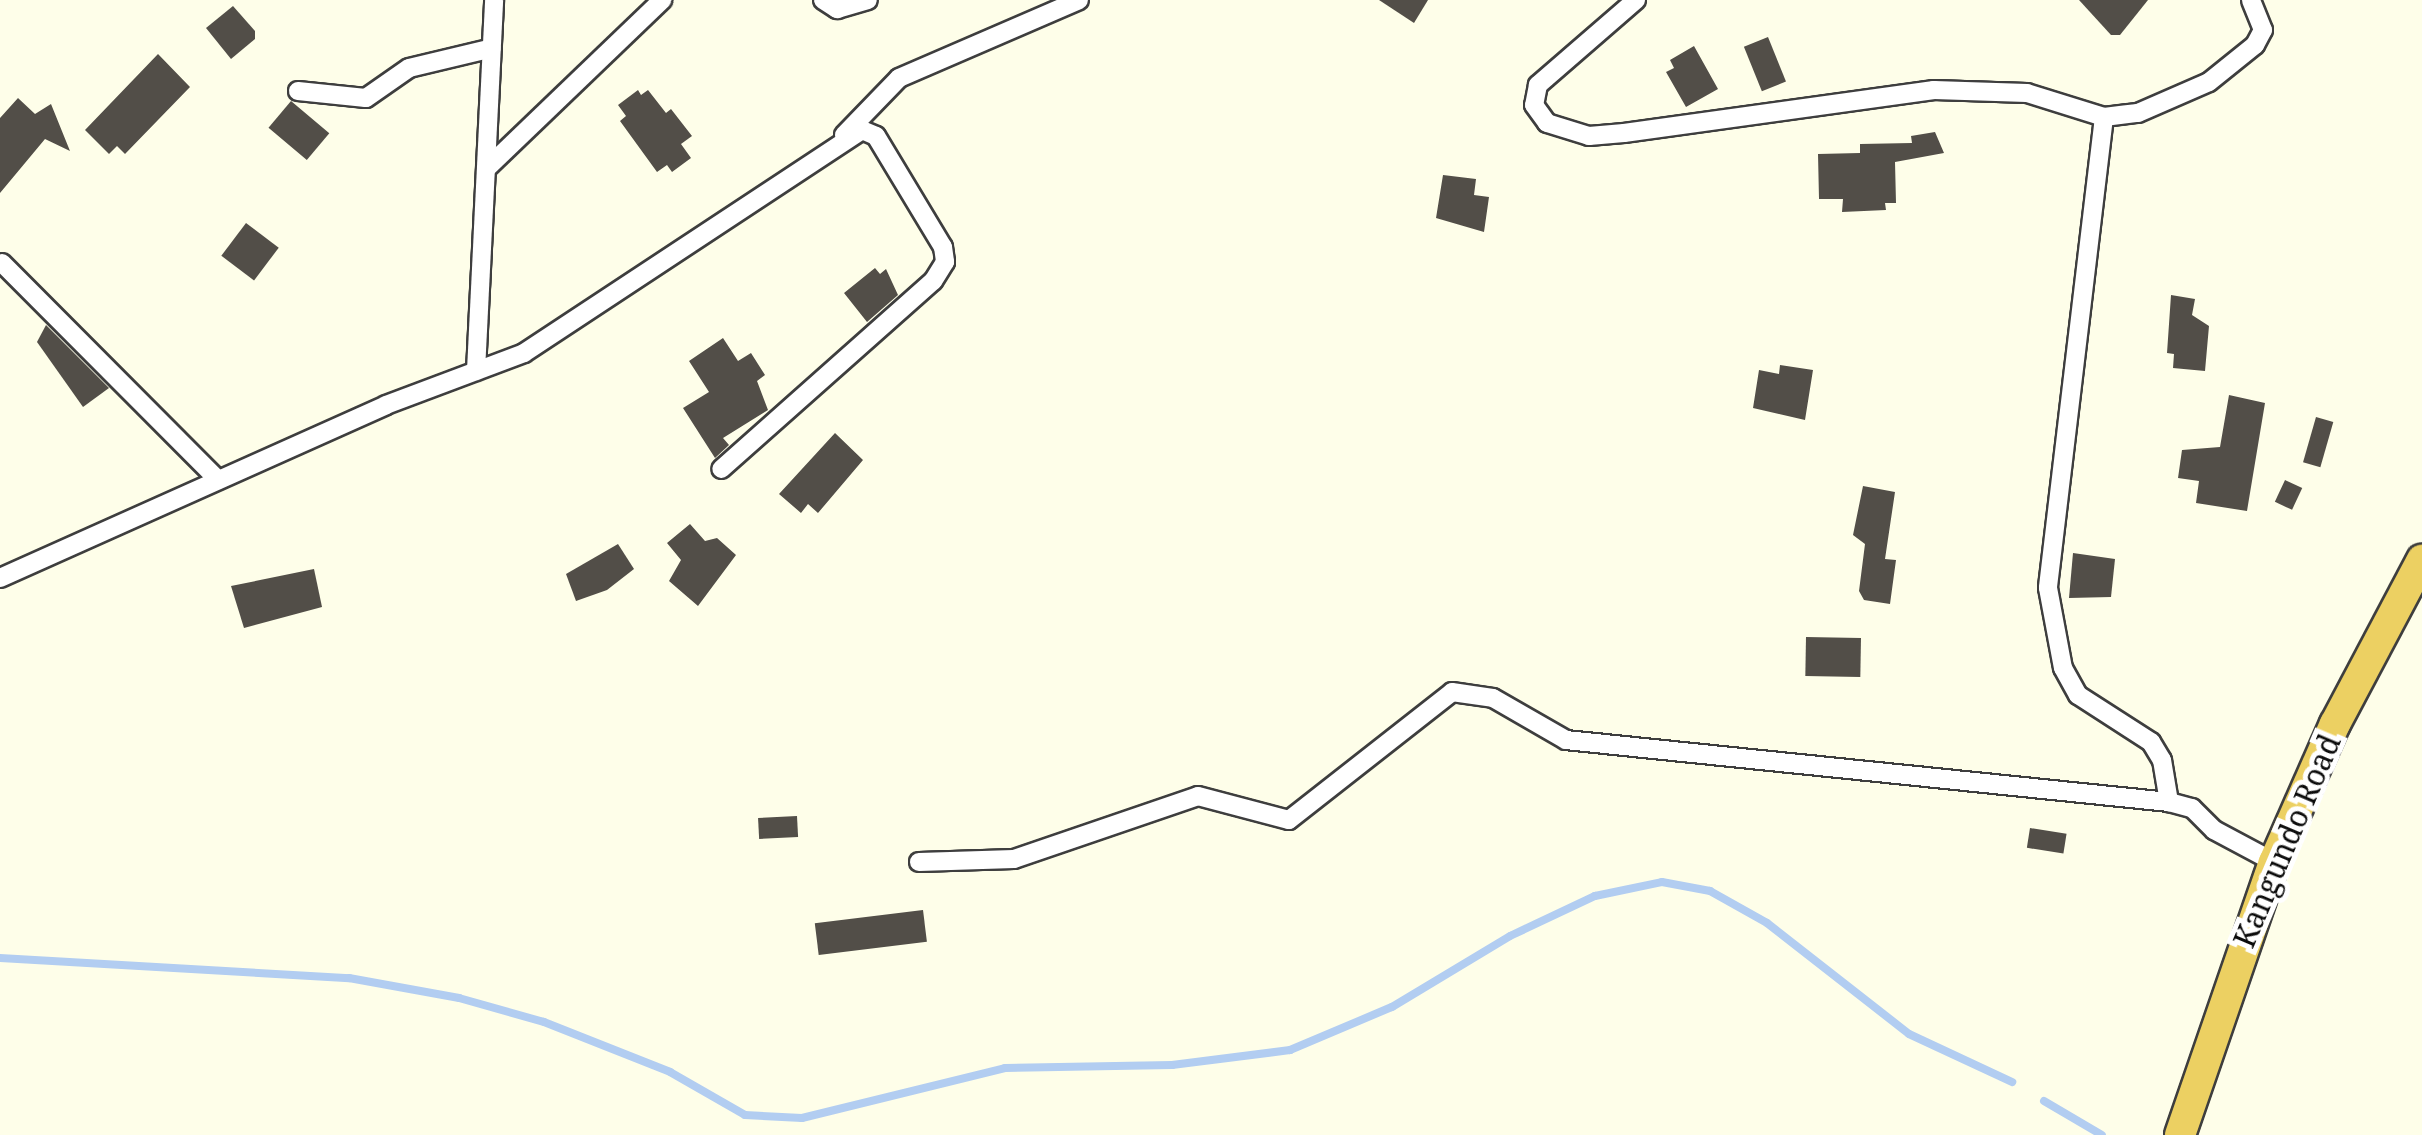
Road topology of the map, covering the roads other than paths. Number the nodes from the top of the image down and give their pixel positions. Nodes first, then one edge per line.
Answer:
1 (494, 0) edge
2 (662, 0) edge
3 (823, 0) edge
4 (868, 0) edge
5 (1078, 0) edge
6 (1636, 0) edge
7 (2252, 0) edge
8 (492, 48) junction
9 (298, 91) dead end
10 (2104, 118) junction
11 (843, 136) junction
12 (487, 168) junction
13 (1, 265) edge
14 (476, 371) junction
15 (722, 469) dead end
16 (218, 480) junction
17 (2422, 560) edge
18 (0, 578) edge
19 (2169, 802) junction
20 (919, 862) dead end
21 (2274, 862) junction
22 (2180, 1135) edge

1 - 8 street
2 - 12 street
3 - 4 street
5 - 11 street
6 - 10 street
7 - 10 street
8 - 9 street
8 - 12 street
10 - 19 street
11 - 14 street
11 - 15 street
12 - 14 street
13 - 16 street
14 - 16 street
16 - 18 street
17 - 21 highway, Kangundo Road
19 - 20 street
19 - 21 street
21 - 22 highway, Kangundo Road

